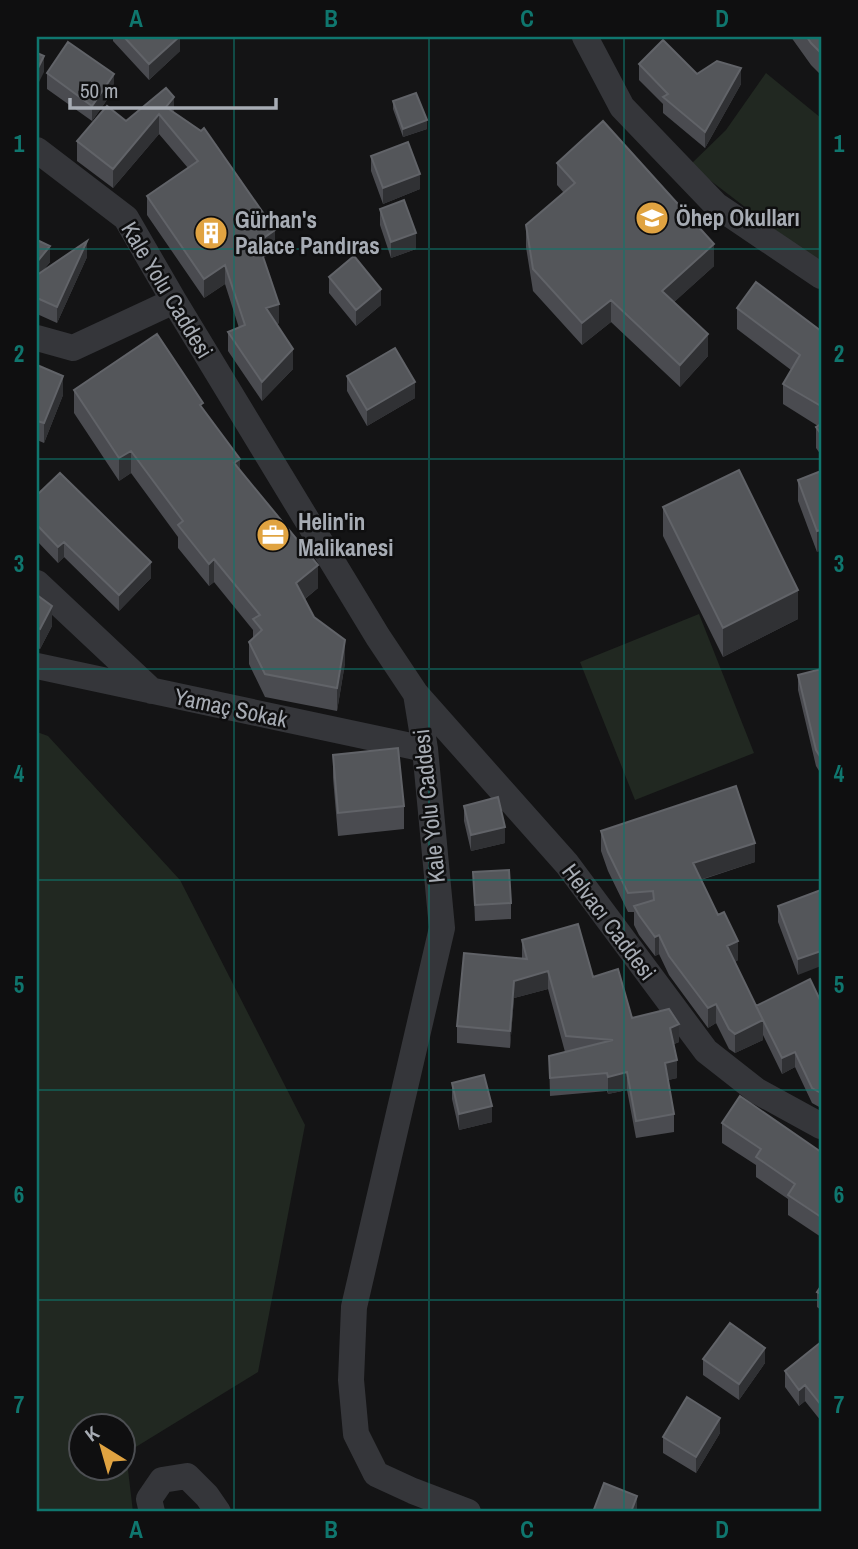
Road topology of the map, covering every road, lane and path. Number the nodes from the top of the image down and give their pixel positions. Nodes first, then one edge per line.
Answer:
1 (585, 37) edge
2 (37, 150) edge
3 (821, 276) edge
4 (174, 301) junction
5 (37, 338) edge
6 (37, 583) edge
7 (37, 666) edge
8 (153, 692) junction
9 (416, 694) junction
10 (425, 749) junction
11 (821, 1126) edge
12 (152, 1512) edge
13 (218, 1512) edge
14 (468, 1512) edge

1 - 3 street
2 - 4 street, Kale Yolu Caddesi
4 - 5 street
4 - 9 street, Kale Yolu Caddesi
6 - 8 street
7 - 8 street, Yamaç Sokak
8 - 10 street, Yamaç Sokak
9 - 10 street, Kale Yolu Caddesi
9 - 11 street, Helvacı Caddesi
10 - 14 street, Kale Yolu Caddesi
12 - 13 street

